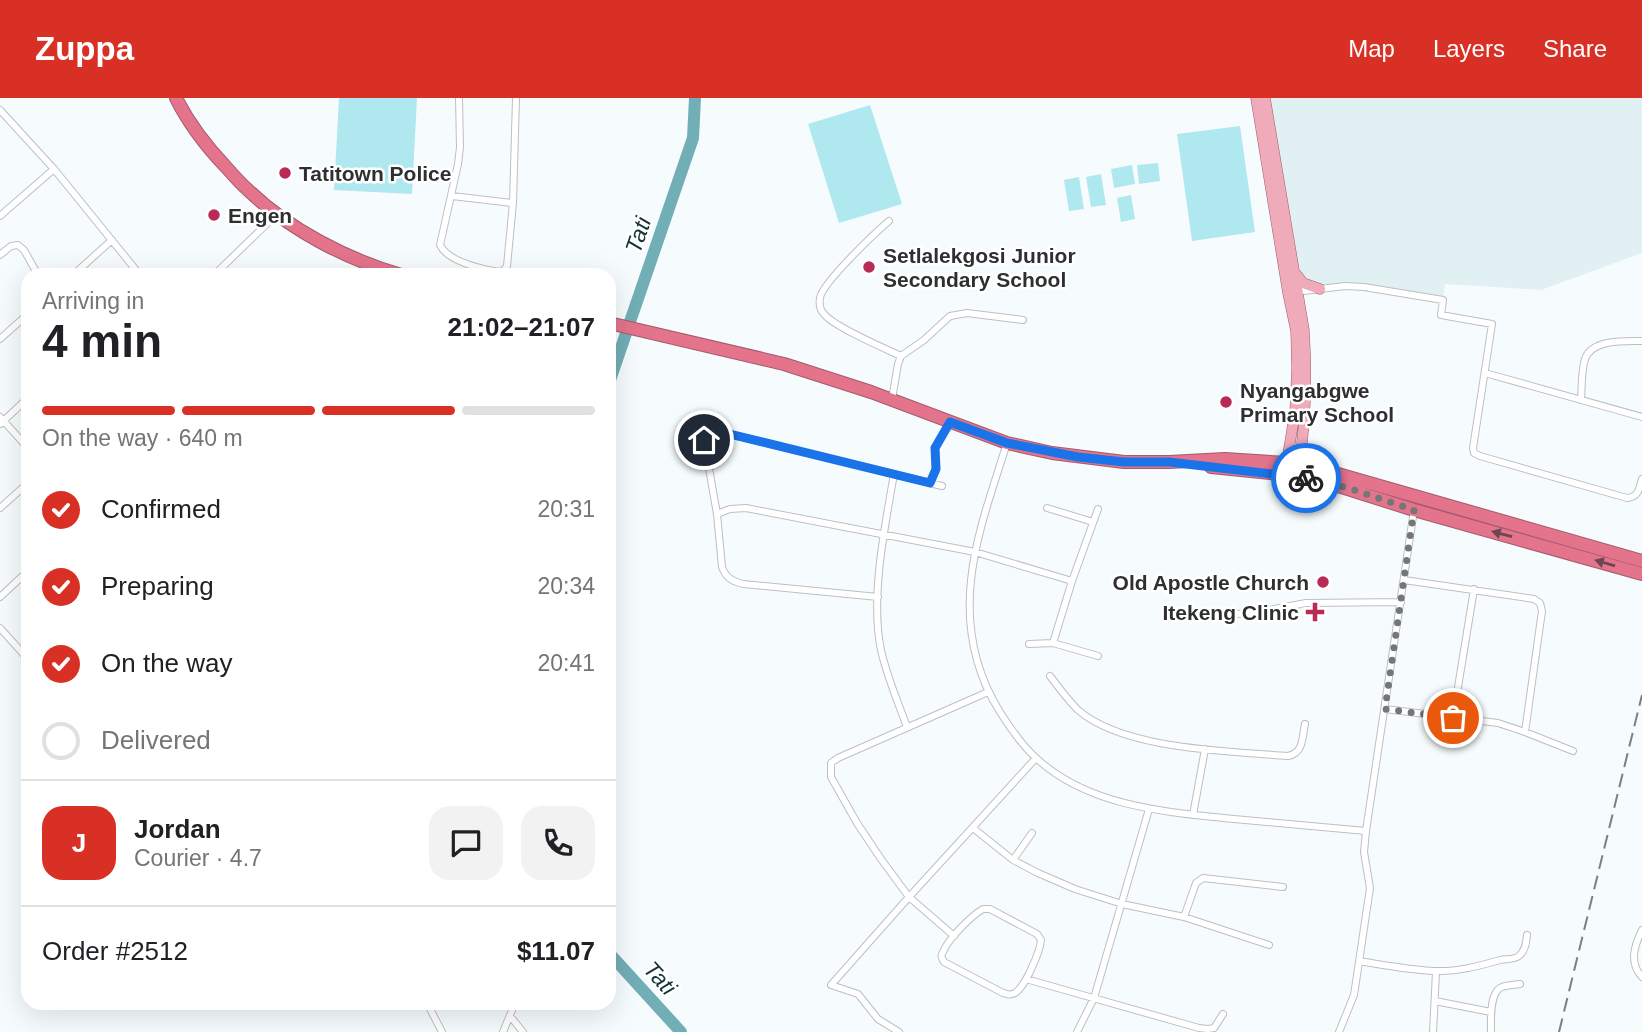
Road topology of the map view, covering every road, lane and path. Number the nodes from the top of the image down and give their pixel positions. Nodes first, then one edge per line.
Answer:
1 (176, 98) edge
2 (459, 98) edge
3 (516, 98) edge
4 (1255, 98) edge
5 (1266, 101) edge
6 (0, 110) edge
7 (54, 169) junction
8 (452, 196) junction
9 (513, 204) junction
10 (276, 214) junction
11 (0, 216) edge
12 (889, 221) dead end
13 (112, 240) junction
14 (0, 243) edge
15 (6, 250) junction
16 (0, 255) edge
17 (34, 268) edge
18 (81, 268) edge
19 (134, 268) edge
20 (221, 268) edge
21 (381, 268) edge
22 (479, 268) edge
23 (506, 268) edge
24 (1294, 272) junction
25 (1320, 289) junction
26 (1292, 292) junction
27 (1301, 312) junction
28 (1023, 320) dead end
29 (21, 322) edge
30 (616, 325) edge
31 (0, 339) edge
32 (1642, 341) edge
33 (901, 356) junction
34 (1485, 373) junction
35 (892, 399) junction
36 (1581, 400) junction
37 (21, 404) edge
38 (1642, 417) edge
39 (1, 421) edge
40 (950, 422) junction
41 (21, 441) edge
42 (1007, 443) junction
43 (1292, 470) junction
44 (894, 474) junction
45 (1642, 479) edge
46 (930, 483) junction
47 (942, 486) dead end
48 (21, 488) edge
49 (1416, 495) junction
50 (0, 508) edge
51 (1047, 508) dead end
52 (1098, 509) dead end
53 (1414, 510) junction
54 (717, 513) junction
55 (1093, 522) junction
56 (883, 534) junction
57 (1569, 546) junction
58 (975, 552) junction
59 (1642, 561) edge
60 (1642, 573) edge
61 (21, 578) edge
62 (1404, 579) junction
63 (1072, 581) junction
64 (1474, 589) junction
65 (0, 597) edge
66 (878, 597) junction
67 (1401, 602) junction
68 (1197, 616) dead end
69 (0, 628) edge
70 (1053, 643) junction
71 (1029, 644) dead end
72 (21, 650) edge
73 (1098, 656) dead end
74 (1050, 676) dead end
75 (988, 692) junction
76 (1385, 709) junction
77 (1453, 718) junction
78 (1305, 724) dead end
79 (907, 727) junction
80 (1525, 732) junction
81 (1206, 749) junction
82 (1573, 751) dead end
83 (1036, 758) junction
84 (1149, 809) junction
85 (1193, 815) junction
86 (973, 828) junction
87 (1366, 831) junction
88 (1032, 833) dead end
89 (1013, 860) junction
90 (1283, 887) dead end
91 (909, 897) junction
92 (1122, 904) junction
93 (1184, 917) junction
94 (1642, 930) edge
95 (1527, 934) dead end
96 (954, 936) junction
97 (1269, 945) dead end
98 (1359, 961) junction
99 (1436, 972) junction
100 (1642, 977) edge
101 (1026, 979) junction
102 (1520, 984) dead end
103 (1094, 998) junction
104 (1435, 1001) junction
105 (431, 1010) edge
106 (512, 1010) edge
107 (1491, 1012) junction
108 (1223, 1014) dead end
109 (510, 1016) junction
110 (442, 1032) edge
111 (503, 1032) edge
112 (523, 1032) edge
113 (899, 1032) edge
114 (1077, 1032) edge
115 (1339, 1032) edge
116 (1433, 1032) edge
117 (1491, 1032) edge

1 - 10 highway
2 - 8 street
3 - 9 street
4 - 26 main road
5 - 24 main road
6 - 7 street
7 - 11 street
7 - 13 street
8 - 9 street
8 - 22 street
9 - 23 street
10 - 20 street
10 - 21 highway
12 - 33 street
13 - 18 street
13 - 19 street
14 - 15 street
15 - 16 street
15 - 17 street
24 - 25 main road
24 - 26 main road
25 - 26 street
25 - 27 main road
25 - 34 street
26 - 27 main road
26 - 43 main road
27 - 43 main road
28 - 33 street
29 - 31 street
30 - 35 highway
32 - 36 street
33 - 35 street
34 - 36 street
34 - 45 street
35 - 40 highway
36 - 38 street
37 - 39 street
39 - 41 street
40 - 42 highway
40 - 46 street
42 - 43 highway
42 - 58 street
43 - 49 highway
43 - 53 highway
44 - 46 street
44 - 54 street
44 - 56 street
46 - 47 street
48 - 50 street
49 - 53 street
49 - 57 highway
51 - 55 street
52 - 55 street
57 -> 53 highway
53 - 62 street
54 - 56 street
54 - 66 street
55 - 63 street
56 - 58 street
56 - 66 street
57 - 59 highway
60 -> 57 highway
58 - 63 street
58 - 75 street
61 - 65 street
62 - 64 street
62 - 67 street
63 - 70 street
64 - 77 street
64 - 80 street
66 - 79 street
67 - 68 street
67 - 76 street
69 - 72 street
70 - 71 street
70 - 73 street
74 - 81 street
75 - 79 street
75 - 83 street
76 - 77 street
76 - 87 street
77 - 80 street
78 - 81 street
79 - 91 street
80 - 82 street
81 - 85 street
83 - 84 street
83 - 86 street
84 - 85 street
84 - 92 street
85 - 87 street
86 - 89 street
86 - 91 street
87 - 98 street
88 - 89 street
89 - 92 street
90 - 93 street
91 - 96 street
91 - 113 street
92 - 93 street
92 - 103 street
93 - 97 street
94 - 100 street
95 - 99 street
96 - 101 street
96 - 101 street
98 - 99 street
98 - 115 street
99 - 104 street
101 - 103 street
102 - 107 street
103 - 108 street
103 - 114 street
104 - 107 street
104 - 116 street
105 - 110 street
106 - 109 street
107 - 117 street
109 - 111 street
109 - 112 street

